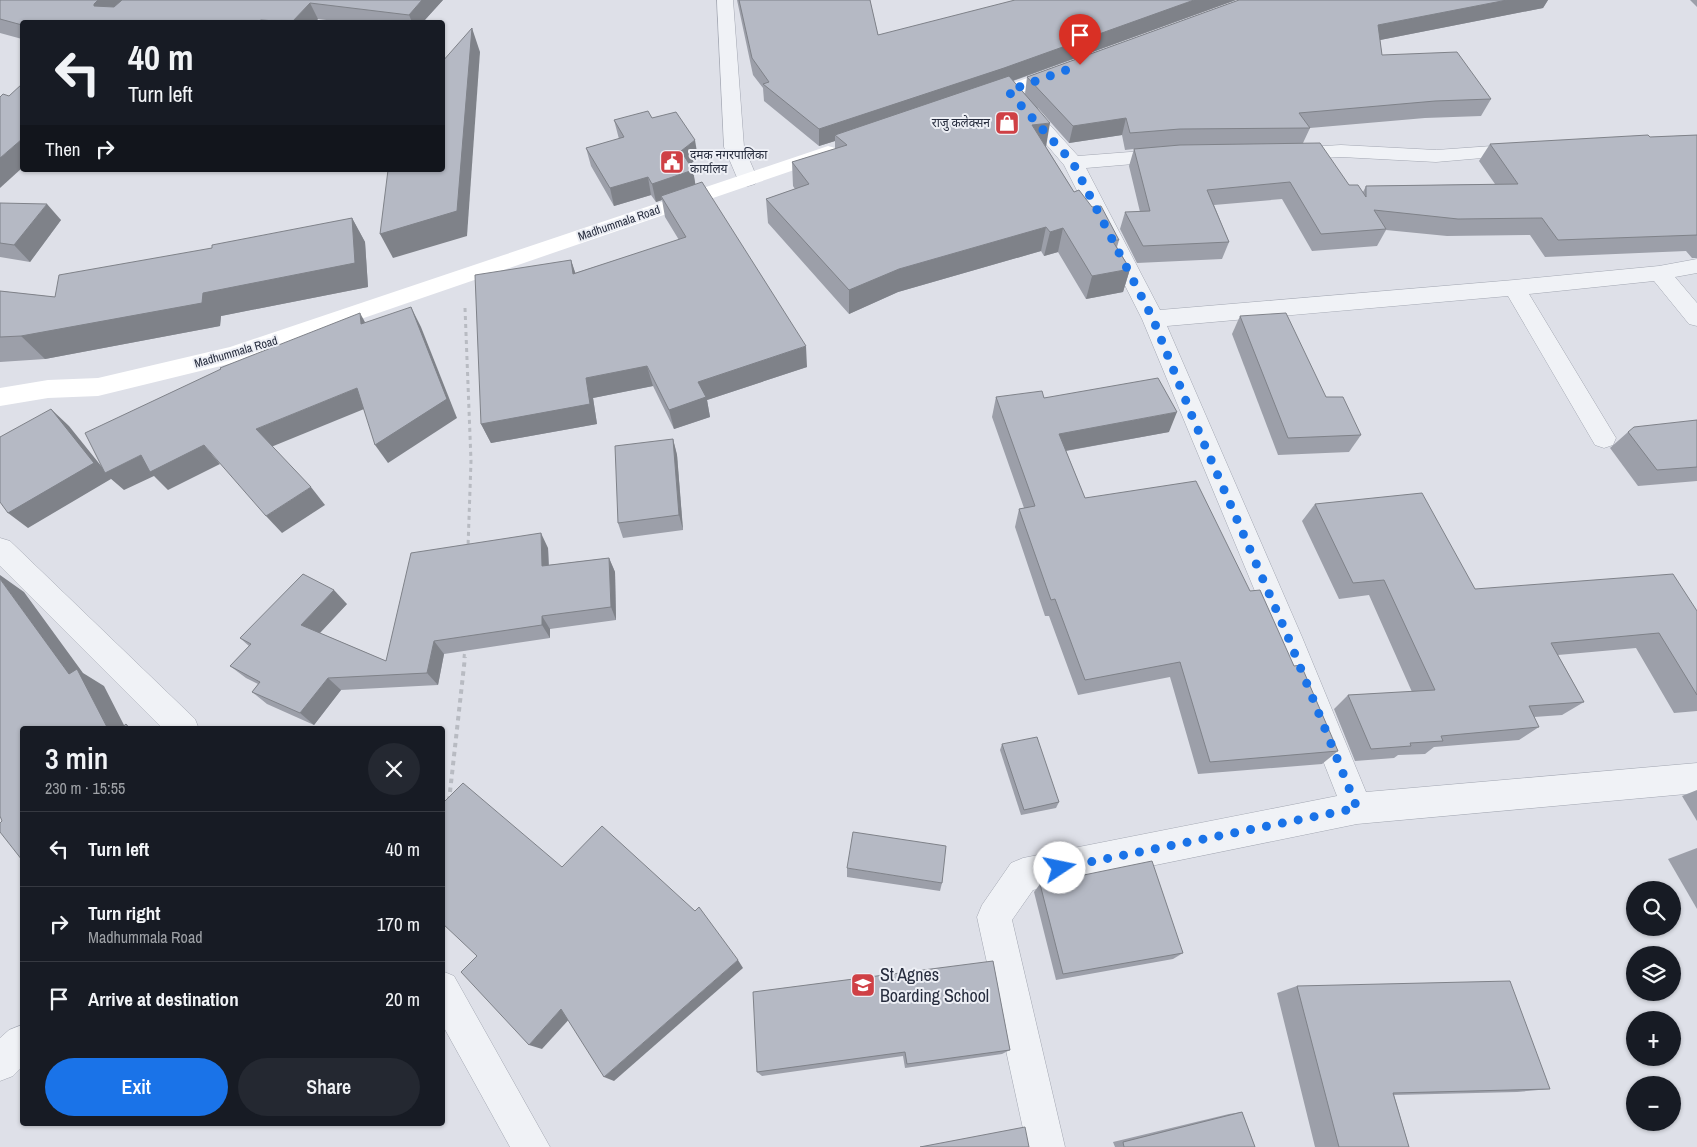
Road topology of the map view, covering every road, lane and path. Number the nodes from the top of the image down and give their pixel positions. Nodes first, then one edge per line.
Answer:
1 (725, 0) edge
2 (1082, 64) edge
3 (1008, 91) junction
4 (962, 106) edge
5 (850, 145) edge
6 (1541, 149) edge
7 (1184, 154) edge
8 (1270, 154) edge
9 (1073, 163) junction
10 (748, 180) junction
11 (1697, 266) edge
12 (1659, 273) junction
13 (464, 277) junction
14 (1514, 288) junction
15 (1697, 318) edge
16 (1153, 319) junction
17 (48, 388) junction
18 (0, 396) edge
19 (0, 415) edge
20 (1604, 438) dead end
21 (0, 549) edge
22 (468, 549) edge
23 (465, 647) edge
24 (181, 726) edge
25 (1697, 778) edge
26 (449, 803) edge
27 (1357, 808) junction
28 (445, 990) edge
29 (20, 1044) edge
30 (0, 1063) edge
31 (531, 1147) edge
32 (1046, 1147) edge

1 - 10 street
2 - 3 street
3 - 4 street
3 - 9 street
5 - 10 street, Madhummala Road
6 - 8 street
7 - 9 street
9 - 16 street
10 - 13 street, Madhummala Road
11 - 12 street
12 - 14 street
12 - 15 street
13 - 17 street, Madhummala Road
13 - 22 path
14 - 16 street
14 - 20 street
16 - 27 street
17 - 18 street, Madhummala Road
17 - 19 street
21 - 24 street
23 - 26 path
25 - 27 street
27 - 32 street
28 - 31 street
29 - 30 street

